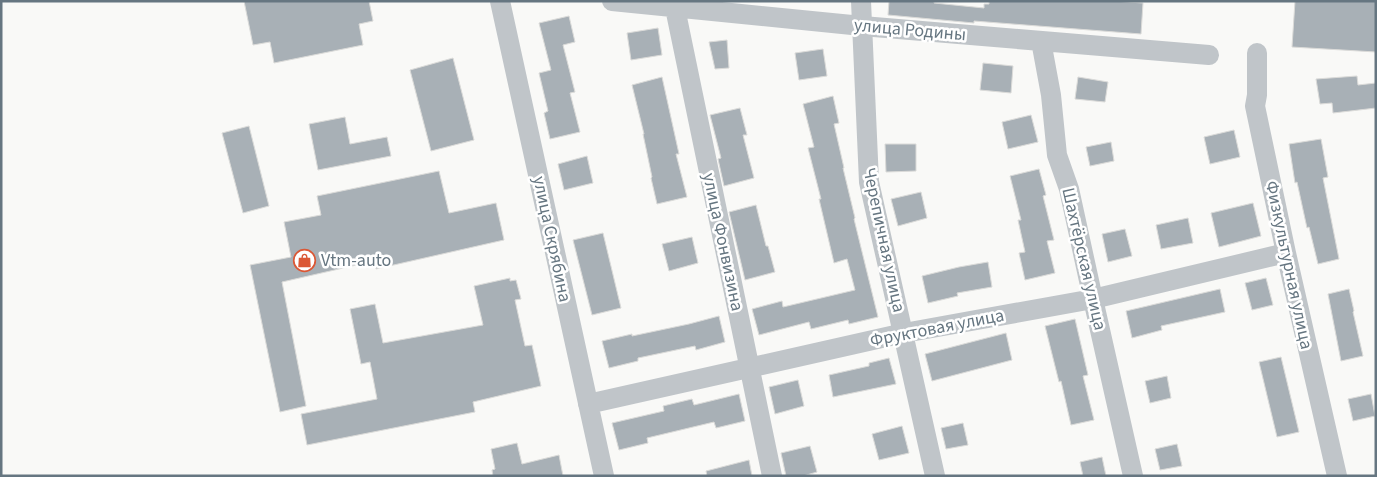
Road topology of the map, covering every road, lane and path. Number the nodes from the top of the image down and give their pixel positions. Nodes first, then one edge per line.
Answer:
1 (500, 1) edge
2 (612, 1) edge
3 (861, 1) edge
4 (675, 8) junction
5 (862, 26) junction
6 (1041, 41) junction
7 (1257, 53) dead end
8 (1209, 55) dead end
9 (1286, 253) junction
10 (1093, 299) junction
11 (904, 333) junction
12 (749, 368) junction
13 (588, 404) junction
14 (604, 476) edge
15 (772, 476) edge
16 (935, 476) edge
17 (1133, 476) edge
18 (1337, 476) edge

1 - 13 street, улица Скрябина
2 - 4 street, улица Родины
3 - 5 street, Черепичная улица
4 - 5 street, улица Родины
4 - 12 street, улица Фонвизина
5 - 6 street, улица Родины
5 - 11 street, Черепичная улица
6 - 8 street, улица Родины
6 - 10 street, Шахтёрская улица
7 - 9 street, Физкультурная улица
9 - 10 street, Фруктовая улица
9 - 18 street, Физкультурная улица
10 - 11 street, Фруктовая улица
10 - 17 street, Шахтёрская улица
11 - 12 street, Фруктовая улица
11 - 16 street, Черепичная улица
12 - 13 street, Фруктовая улица
12 - 15 street, улица Фонвизина
13 - 14 street, улица Скрябина

